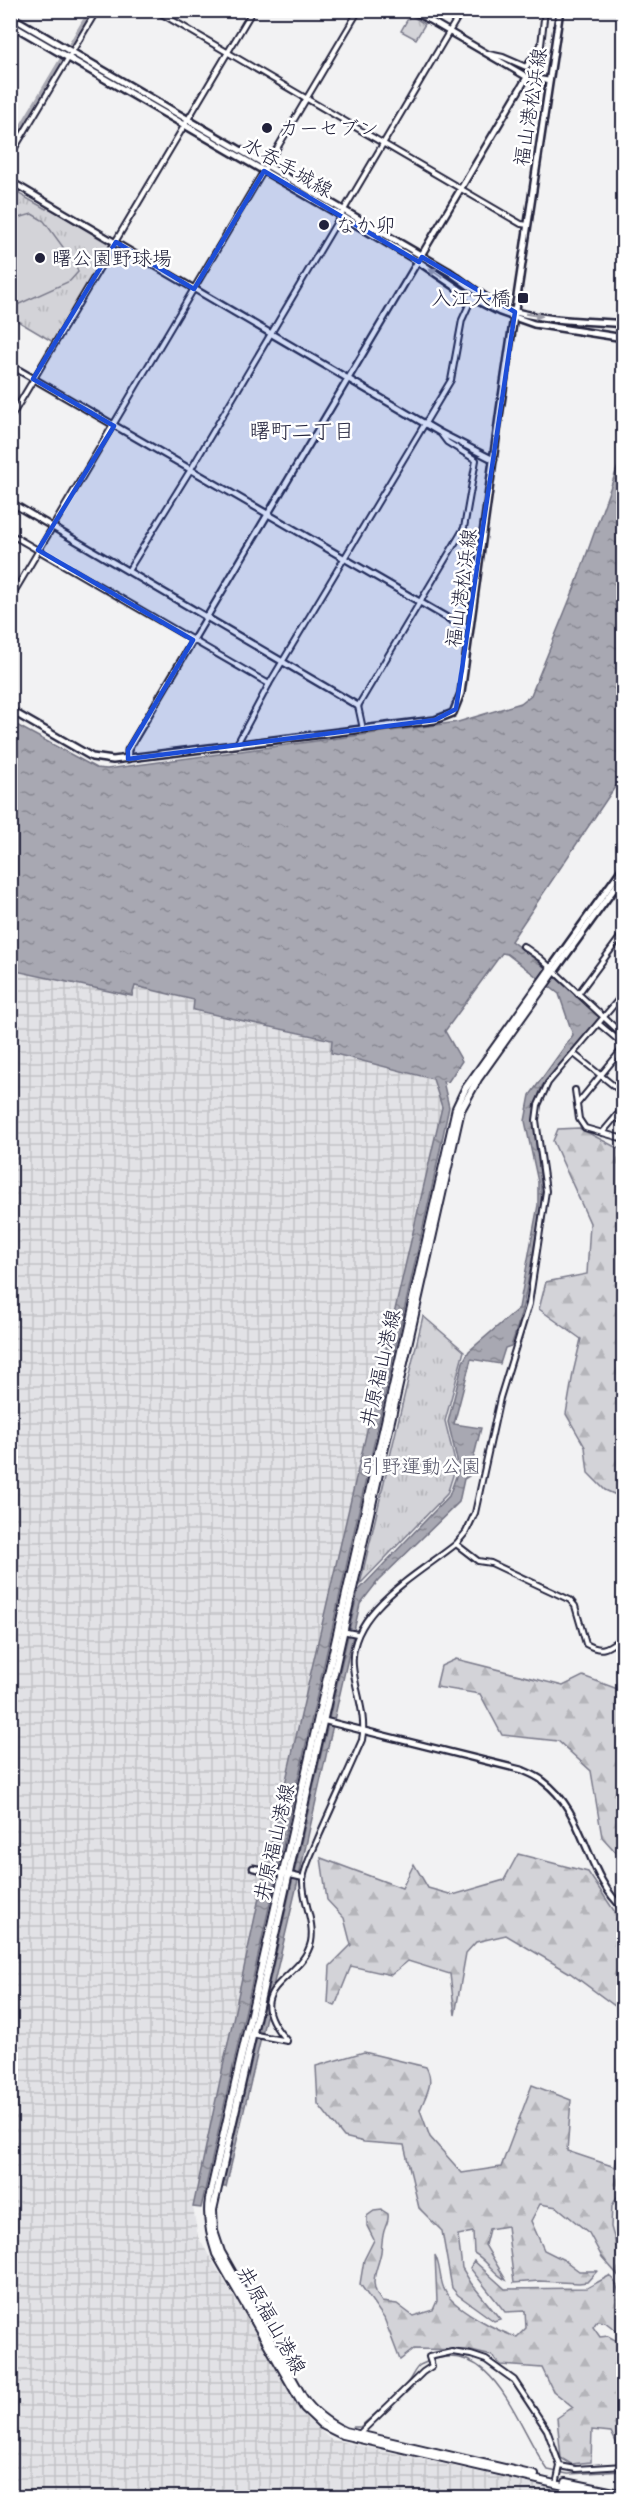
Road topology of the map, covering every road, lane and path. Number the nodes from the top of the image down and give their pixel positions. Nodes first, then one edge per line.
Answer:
1 (97, 10) edge
2 (155, 10) edge
3 (253, 10) edge
4 (359, 10) edge
5 (412, 10) edge
6 (462, 10) edge
7 (545, 10) edge
8 (560, 10) edge
9 (10, 16) edge
10 (10, 24) edge
11 (449, 32) junction
12 (227, 53) junction
13 (487, 54) junction
14 (71, 55) junction
15 (527, 77) junction
16 (549, 81) junction
17 (306, 99) junction
18 (187, 122) junction
19 (381, 144) junction
20 (10, 156) edge
21 (266, 168) junction
22 (10, 181) edge
23 (461, 190) junction
24 (342, 212) junction
25 (528, 225) junction
26 (116, 242) junction
27 (421, 259) junction
28 (194, 289) junction
29 (472, 298) junction
30 (515, 312) junction
31 (513, 318) junction
32 (624, 324) edge
33 (271, 333) junction
34 (624, 338) edge
35 (10, 365) edge
36 (349, 378) junction
37 (33, 379) junction
38 (10, 419) edge
39 (424, 423) junction
40 (114, 426) junction
41 (439, 432) junction
42 (494, 460) junction
43 (190, 469) junction
44 (10, 502) edge
45 (268, 515) junction
46 (52, 527) junction
47 (10, 534) edge
48 (38, 550) junction
49 (344, 560) junction
50 (128, 571) junction
51 (10, 599) edge
52 (420, 603) junction
53 (207, 618) junction
54 (470, 628) junction
55 (193, 640) junction
56 (283, 661) junction
57 (269, 684) junction
58 (358, 706) junction
59 (10, 710) edge
60 (363, 729) junction
61 (237, 745) junction
62 (128, 759) junction
63 (624, 866) edge
64 (624, 875) edge
65 (624, 932) edge
66 (523, 946) dead end
67 (552, 971) junction
68 (624, 993) edge
69 (578, 994) junction
70 (603, 1018) junction
71 (599, 1024) junction
72 (624, 1036) edge
73 (624, 1046) edge
74 (574, 1054) junction
75 (600, 1075) junction
76 (575, 1090) dead end
77 (624, 1094) edge
78 (577, 1103) junction
79 (624, 1107) edge
80 (616, 1116) junction
81 (624, 1124) edge
82 (602, 1133) junction
83 (624, 1139) edge
84 (456, 1544) junction
85 (343, 1631) junction
86 (356, 1634) junction
87 (624, 1636) edge
88 (321, 1720) junction
89 (364, 1730) junction
90 (253, 1868) dead end
91 (286, 1874) junction
92 (303, 1878) junction
93 (624, 1909) edge
94 (252, 2034) junction
95 (359, 2434) junction
96 (624, 2466) edge
97 (560, 2467) junction
98 (557, 2477) junction
99 (624, 2494) edge
100 (616, 2498) edge

1 - 14 street
2 - 12 street
3 - 12 street
4 - 17 street
5 - 11 street
6 - 11 street
7 - 13 street
8 - 16 main road, 福山港松浜線
9 - 14 main road, 水呑手城線
10 - 14 main road, 水呑手城線
11 - 13 street
11 - 19 street
12 - 17 street
12 - 18 street
13 - 15 street
14 - 18 main road, 水呑手城線
14 - 20 street
15 - 16 street
15 - 23 street
16 - 25 main road, 福山港松浜線
17 - 19 street
17 - 21 street
18 - 21 main road, 水呑手城線
18 - 26 street
19 - 23 street
19 - 24 street
21 - 24 main road, 水呑手城線
21 - 28 street
22 - 26 street
23 - 25 street
23 - 27 street
24 - 27 main road, 水呑手城線
24 - 33 street
25 - 30 main road, 福山港松浜線
26 - 28 street
26 - 37 street
29 -> 27 main road, 水呑手城線
27 - 30 main road, 水呑手城線
27 - 36 street
28 - 33 street
28 - 40 street
29 - 31 main road, 水呑手城線
29 - 39 street
30 - 31 main road, 福山港松浜線
30 -> 32 main road, 水呑手城線
31 - 34 main road, 水呑手城線
31 - 42 main road, 福山港松浜線
33 - 36 street
33 - 43 street
35 - 37 street
36 - 39 street
36 - 45 street
37 - 38 street
37 - 40 street
39 - 41 street
39 - 49 street
40 - 43 street
40 - 46 street
41 - 42 street
41 - 52 street
42 - 54 main road, 福山港松浜線
43 - 45 street
43 - 50 street
44 - 46 street
45 - 49 street
45 - 53 street
46 - 48 street
46 - 50 street
47 - 48 street
48 - 51 street
48 - 55 street
49 - 52 street
49 - 56 street
50 - 53 street
52 - 54 street
52 - 58 street
53 - 55 street
53 - 56 street
54 - 60 main road, 福山港松浜線
55 - 57 street
55 - 62 street
56 - 57 street
56 - 58 street
57 - 61 street
58 - 60 street
59 - 62 main road, 福山港松浜線
60 - 61 main road, 福山港松浜線
61 - 62 main road, 福山港松浜線
63 - 67 main road
64 - 67 main road
65 - 69 street
66 - 67 street
67 - 69 street
67 - 85 main road, 井原福山港線
68 - 70 street
69 - 70 street
70 - 71 street
70 - 72 street
71 - 73 street
71 - 74 street
73 - 75 street
74 - 75 street
74 - 84 street
75 - 77 street
75 - 78 street
76 - 78 street
78 - 82 street
79 - 80 street
80 - 81 street
80 - 82 street
82 - 83 street
84 - 86 street
84 - 87 street
85 - 86 street
85 - 88 main road, 井原福山港線
86 - 89 street
88 - 89 street
88 - 91 main road, 井原福山港線
89 - 92 street
89 - 93 street
90 - 91 street
91 - 92 street
91 - 94 main road, 井原福山港線
92 - 94 street
94 - 95 main road, 井原福山港線
94 - 100 main road, 井原福山港線
95 - 97 street
95 - 98 main road, 井原福山港線
96 - 97 street
97 - 98 street
98 - 99 main road, 井原福山港線

